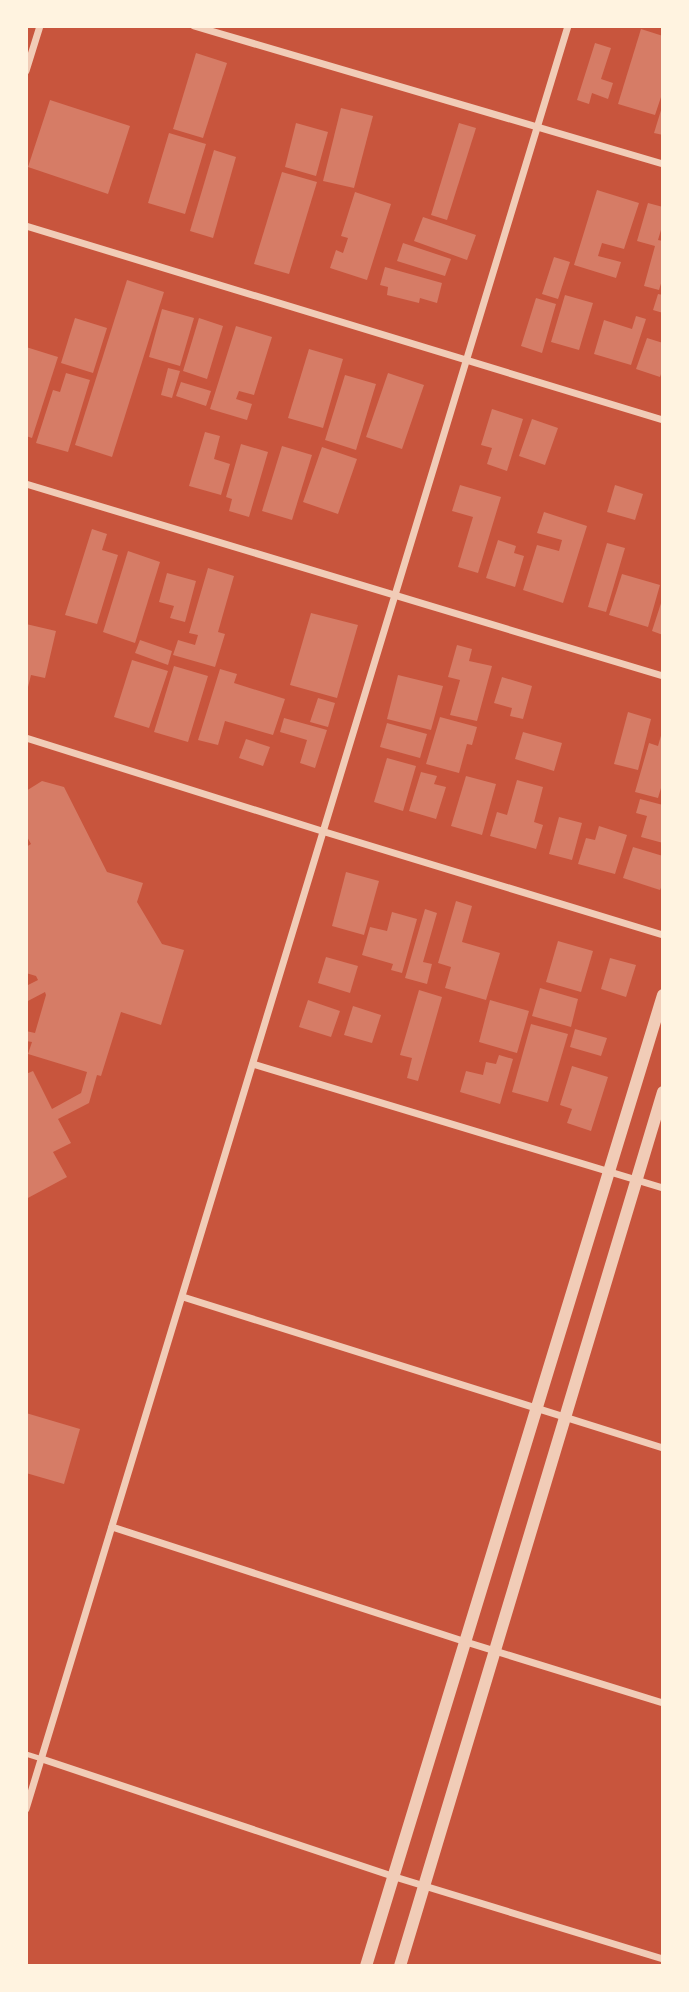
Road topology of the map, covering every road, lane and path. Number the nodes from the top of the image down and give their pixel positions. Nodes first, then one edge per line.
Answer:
1 (40, 26) edge
2 (194, 26) edge
3 (568, 26) edge
4 (26, 71) edge
5 (537, 127) junction
6 (663, 164) edge
7 (26, 226) edge
8 (468, 360) junction
9 (663, 420) edge
10 (26, 484) edge
11 (395, 596) junction
12 (663, 676) edge
13 (26, 738) edge
14 (325, 832) junction
15 (663, 935) edge
16 (663, 995) edge
17 (253, 1064) junction
18 (663, 1092) edge
19 (610, 1171) junction
20 (637, 1180) junction
21 (663, 1188) edge
22 (184, 1297) junction
23 (535, 1409) junction
24 (566, 1418) junction
25 (663, 1448) edge
26 (111, 1527) junction
27 (466, 1642) junction
28 (495, 1650) junction
29 (663, 1703) edge
30 (26, 1754) edge
31 (42, 1759) junction
32 (26, 1810) edge
33 (395, 1877) junction
34 (426, 1886) junction
35 (663, 1959) edge
36 (366, 1966) edge
37 (400, 1966) edge

1 - 4 street
2 - 5 street
3 - 5 street
5 - 6 street
5 - 8 street
7 - 8 street
8 - 9 street
8 - 11 street
10 - 11 street
11 - 12 street
11 - 14 street
13 - 14 street
14 - 15 street
14 - 17 street
16 - 19 street
17 - 19 street
17 - 22 street
18 - 20 street
19 - 20 street
19 - 23 street
20 - 21 street
20 - 24 street
22 - 23 street
22 - 26 street
23 - 24 street
23 - 27 street
24 - 25 street
24 - 28 street
26 - 27 street
26 - 31 street
27 - 28 street
27 - 33 street
28 - 29 street
28 - 34 street
30 - 31 lane
31 - 32 street
31 - 33 street
33 - 34 street
33 - 36 street
34 - 35 street
34 - 37 street

